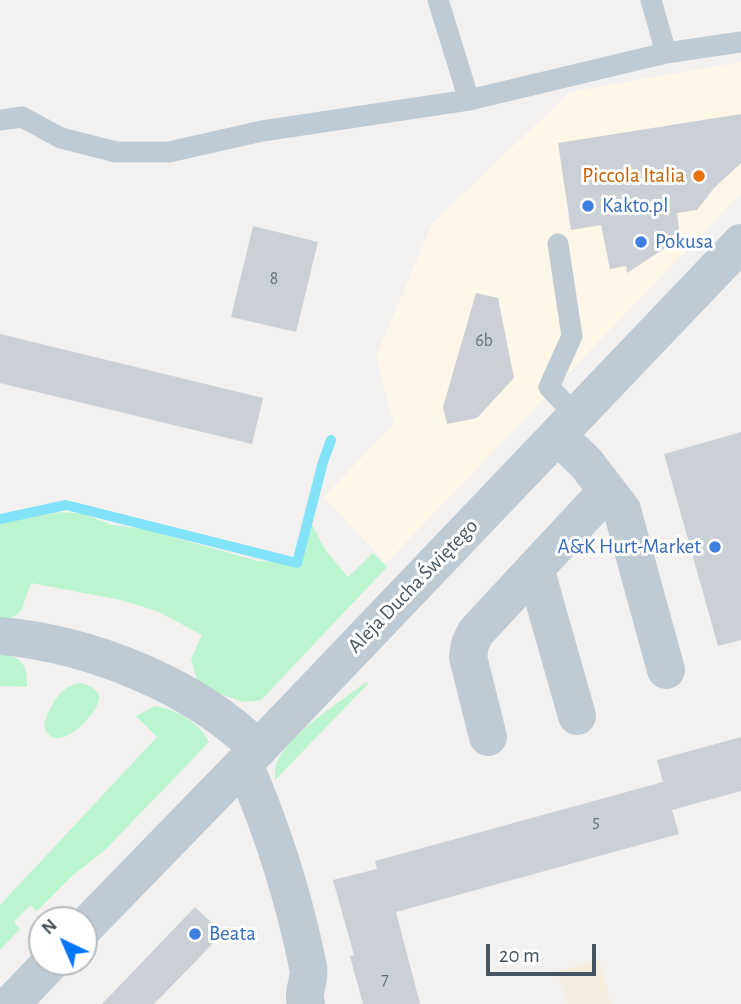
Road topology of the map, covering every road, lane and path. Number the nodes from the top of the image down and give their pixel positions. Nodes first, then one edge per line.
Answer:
1 (438, 0) edge
2 (651, 0) edge
3 (741, 42) edge
4 (666, 53) junction
5 (469, 100) junction
6 (0, 120) edge
7 (741, 243) edge
8 (558, 244) dead end
9 (567, 426) junction
10 (607, 491) junction
11 (535, 568) junction
12 (0, 636) edge
13 (666, 670) dead end
14 (577, 716) dead end
15 (488, 737) dead end
16 (251, 756) junction
17 (98, 914) edge
18 (38, 976) edge
19 (11, 1004) edge
20 (306, 1004) edge

1 - 5 lane
2 - 4 lane
3 - 4 lane
4 - 5 lane
5 - 6 lane
7 - 9 street, Aleja Ducha Świętego
8 - 9 lane
9 - 10 street
9 - 16 street, Aleja Ducha Świętego
10 - 11 street
10 - 13 street
11 - 14 street
11 - 15 street
12 - 16 street
16 - 17 street, Aleja Ducha Świętego
16 - 20 street
18 - 19 street

